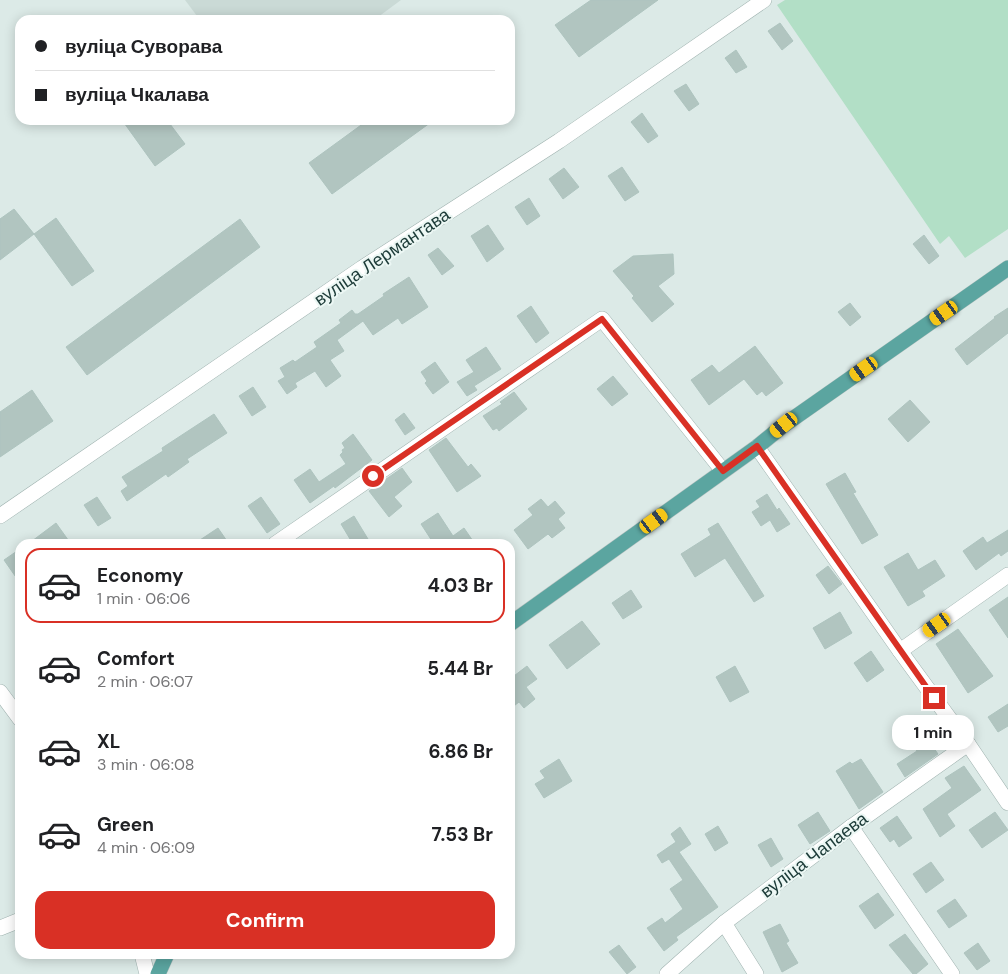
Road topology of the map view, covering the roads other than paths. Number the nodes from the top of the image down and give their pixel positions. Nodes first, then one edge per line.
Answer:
1 (764, 0) edge
2 (1008, 268) edge
3 (757, 446) junction
4 (723, 471) junction
5 (0, 516) edge
6 (281, 539) edge
7 (1008, 575) edge
8 (515, 620) edge
9 (900, 651) junction
10 (0, 692) edge
11 (15, 712) edge
12 (968, 744) junction
13 (1008, 803) edge
14 (851, 826) junction
15 (15, 922) edge
16 (724, 923) junction
17 (0, 928) edge
18 (143, 959) edge
19 (165, 959) edge
20 (147, 974) edge
21 (158, 974) edge
22 (668, 974) edge
23 (756, 974) edge
24 (952, 974) edge

1 - 5 street, вуліца Лермантава
2 - 3 main road
3 - 4 main road
3 - 9 street
4 - 6 street
4 - 8 main road
7 - 9 street
9 - 12 street
10 - 11 street
12 - 13 street
12 - 14 street, вуліца Чапаева
14 - 16 street, вуліца Чапаева
14 - 24 street
15 - 17 street
16 - 22 street, вуліца Чапаева
16 - 23 street
18 - 20 street
19 - 21 main road

